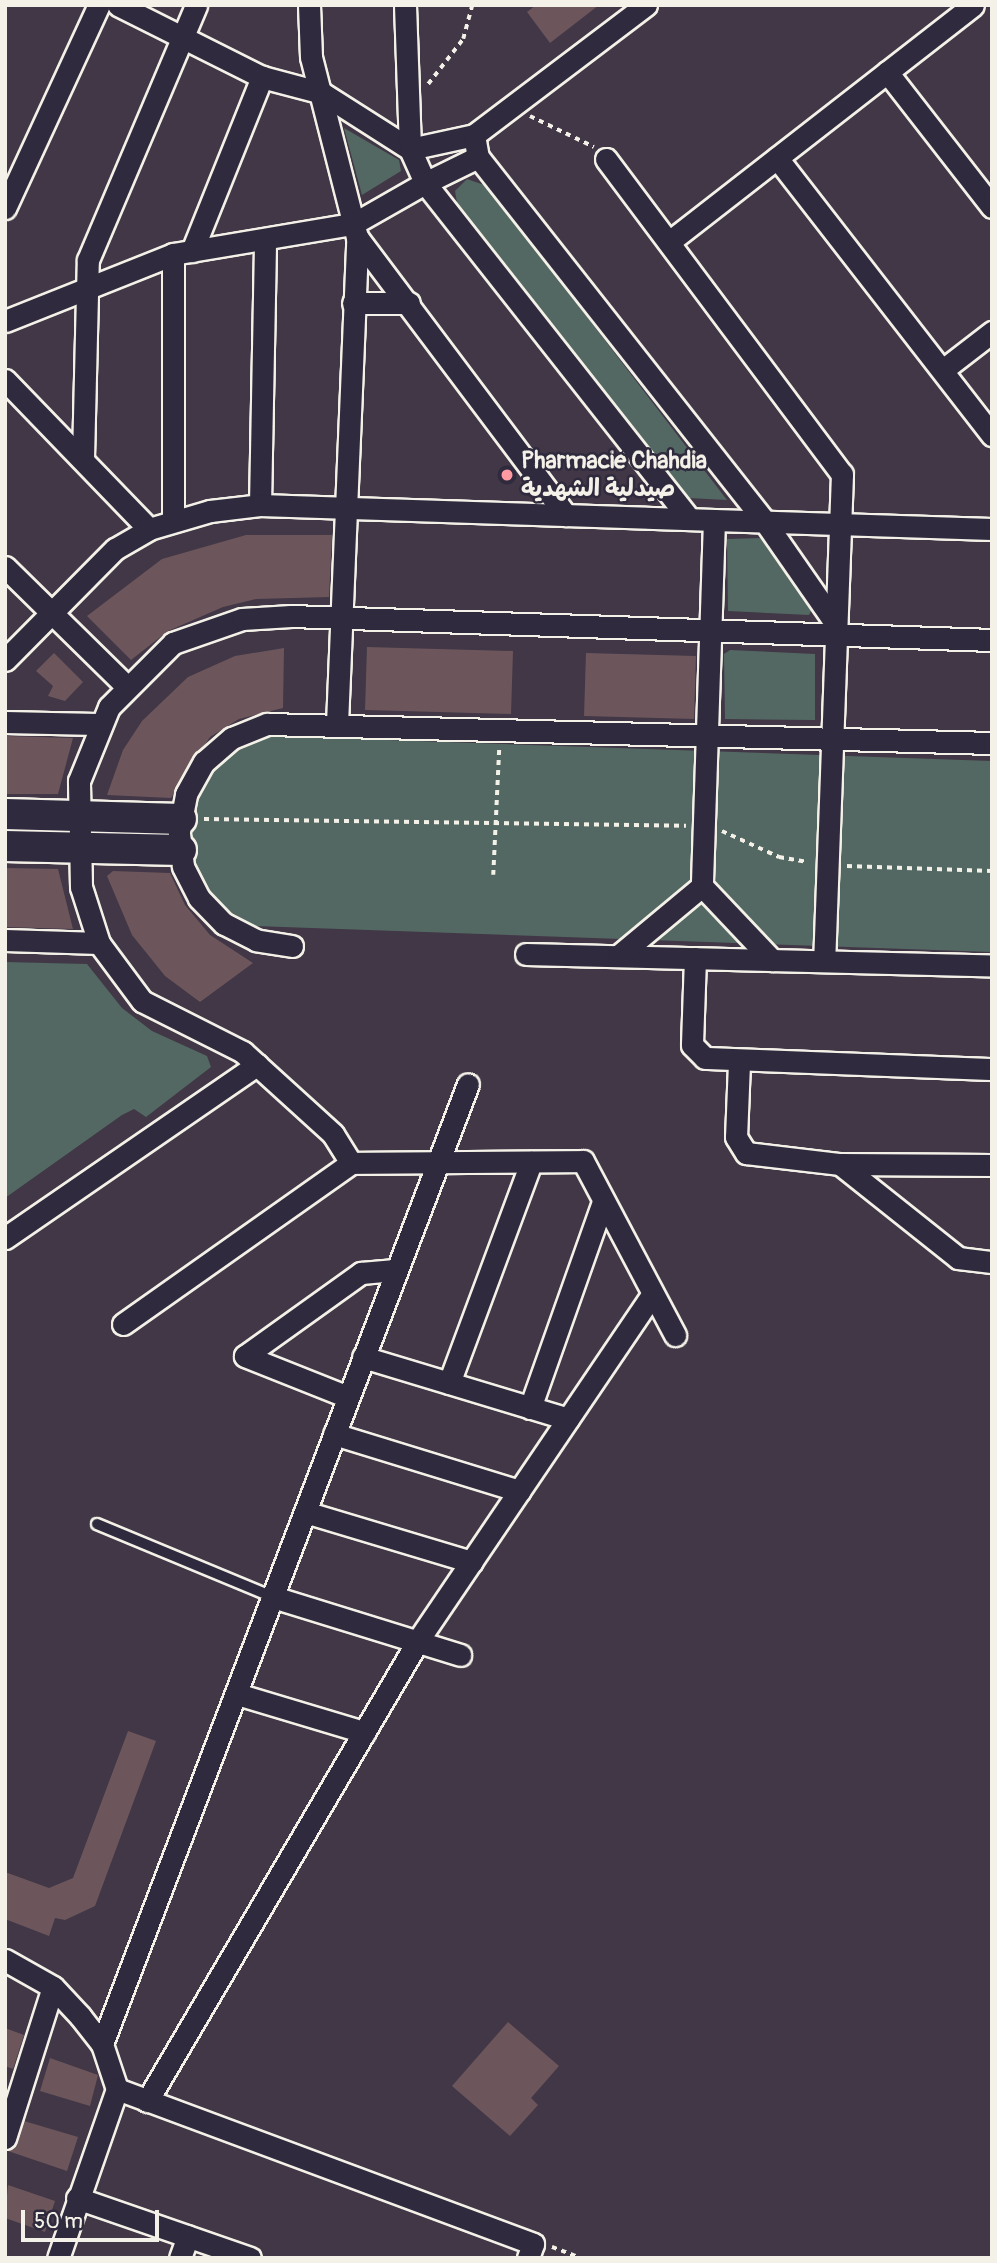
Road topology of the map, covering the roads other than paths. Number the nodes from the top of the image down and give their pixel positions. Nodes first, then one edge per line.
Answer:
1 (99, 5) edge
2 (118, 5) edge
3 (196, 5) edge
4 (309, 5) edge
5 (405, 5) edge
6 (646, 5) edge
7 (973, 5) edge
8 (181, 37) junction
9 (887, 72) junction
10 (262, 77) junction
11 (322, 93) junction
12 (474, 135) junction
13 (410, 149) junction
14 (478, 157) junction
15 (777, 158) junction
16 (606, 159) road end
17 (425, 183) junction
18 (992, 207) edge
19 (5, 208) edge
20 (355, 231) junction
21 (265, 242) junction
22 (670, 242) junction
23 (183, 253) junction
24 (85, 285) junction
25 (353, 303) junction
26 (408, 303) junction
27 (5, 321) edge
28 (992, 332) edge
29 (944, 369) junction
30 (5, 380) edge
31 (992, 435) edge
32 (83, 458) junction
33 (260, 505) junction
34 (346, 508) junction
35 (566, 515) junction
36 (689, 519) junction
37 (173, 520) junction
38 (714, 520) junction
39 (765, 522) junction
40 (839, 524) junction
41 (149, 529) junction
42 (992, 529) edge
43 (5, 567) edge
44 (51, 612) junction
45 (341, 617) junction
46 (836, 630) junction
47 (710, 631) junction
48 (992, 640) edge
49 (5, 660) edge
50 (127, 687) junction
51 (5, 722) edge
52 (97, 724) junction
53 (337, 724) junction
54 (707, 734) junction
55 (832, 738) junction
56 (992, 743) edge
57 (5, 814) edge
58 (75, 816) junction
59 (181, 818) junction
60 (5, 846) edge
61 (76, 848) junction
62 (181, 850) junction
63 (702, 886) junction
64 (5, 940) edge
65 (99, 943) junction
66 (292, 946) dead end
67 (526, 954) dead end
68 (618, 956) junction
69 (695, 958) junction
70 (772, 960) junction
71 (824, 961) junction
72 (992, 965) edge
73 (739, 1063) junction
74 (257, 1065) junction
75 (992, 1069) edge
76 (468, 1084) dead end
77 (531, 1162) junction
78 (351, 1163) junction
79 (435, 1163) junction
80 (840, 1164) junction
81 (992, 1165) edge
82 (603, 1202) junction
83 (5, 1238) edge
84 (992, 1262) edge
85 (395, 1270) junction
86 (650, 1297) junction
87 (123, 1324) dead end
88 (675, 1335) dead end
89 (363, 1357) junction
90 (449, 1383) junction
91 (348, 1397) junction
92 (530, 1408) junction
93 (568, 1419) junction
94 (334, 1434) junction
95 (519, 1491) junction
96 (305, 1512) junction
97 (97, 1524) dead end
98 (472, 1562) junction
99 (273, 1597) junction
100 (419, 1639) junction
101 (460, 1655) dead end
102 (237, 1693) junction
103 (365, 1732) junction
104 (5, 1960) edge
105 (53, 1987) junction
106 (102, 2044) junction
107 (117, 2088) junction
108 (147, 2101) junction
109 (5, 2138) edge
110 (78, 2198) junction
111 (188, 2236) junction
112 (531, 2251) edge
113 (58, 2258) edge
114 (180, 2258) edge
115 (250, 2258) edge

1 - 19 street
2 - 8 street
3 - 8 street
4 - 11 street
5 - 13 street
6 - 12 street
7 - 9 street
8 - 10 street
8 - 24 street
9 - 15 street
9 - 18 street
10 - 11 street
10 - 23 street
11 - 13 street
11 - 20 street
12 - 13 street
12 - 14 street
13 - 17 street
14 - 17 street
14 - 39 street
15 - 22 street
15 - 29 street
16 - 22 street
17 - 20 street
17 - 36 street
20 - 21 street
20 - 25 street
20 - 26 street
21 - 23 street
21 - 33 street
22 - 40 street
23 - 24 street
23 - 37 street
24 - 27 street
24 - 32 street
25 - 26 street
25 - 34 street
26 - 35 street
28 - 29 street
29 - 31 street
30 - 32 street
32 - 41 street
33 - 34 street
33 - 37 street
34 - 35 street
34 - 45 street
35 - 36 street
36 - 38 street
37 - 41 street
38 - 39 street
38 - 47 street
39 - 40 street
39 - 46 street
40 - 42 street
40 - 46 street
41 - 44 street
43 - 44 street
44 - 49 street
44 - 50 street
45 - 47 street
45 - 50 street
45 - 53 street
46 - 47 street
46 - 48 street
46 - 55 street
47 - 54 street
50 - 52 street
51 - 52 street
52 - 58 street
53 - 54 street
53 - 59 street
54 - 55 street
54 - 63 street
55 - 56 street
55 - 71 street
57 - 58 street
58 - 59 street
58 - 61 street
59 - 62 street
60 - 61 street
61 - 62 street
61 - 65 street
62 - 66 street
63 - 68 street
63 - 70 street
64 - 65 street
65 - 74 street
67 - 68 street
68 - 69 street
69 - 70 street
69 - 73 street
70 - 71 street
71 - 72 street
73 - 75 street
73 - 80 street
74 - 78 street
74 - 83 street
76 - 79 street
77 - 79 street
77 - 82 street
77 - 90 street
78 - 79 street
78 - 87 street
79 - 85 street
80 - 81 street
80 - 84 street
82 - 86 street
82 - 92 street
85 - 89 street
85 - 91 street
86 - 88 street
86 - 93 street
89 - 90 street
89 - 91 street
90 - 92 street
91 - 94 street
92 - 93 street
93 - 95 street
94 - 95 street
94 - 96 street
95 - 98 street
96 - 98 street
96 - 99 street
97 - 99 lane
98 - 100 street
99 - 100 street
99 - 102 street
100 - 101 street
100 - 103 street
102 - 103 street
102 - 106 street
103 - 108 street
104 - 105 street
105 - 106 street
105 - 109 street
106 - 107 street
107 - 108 street
107 - 110 street
108 - 112 street
110 - 111 street
110 - 113 street
111 - 114 street
111 - 115 street

